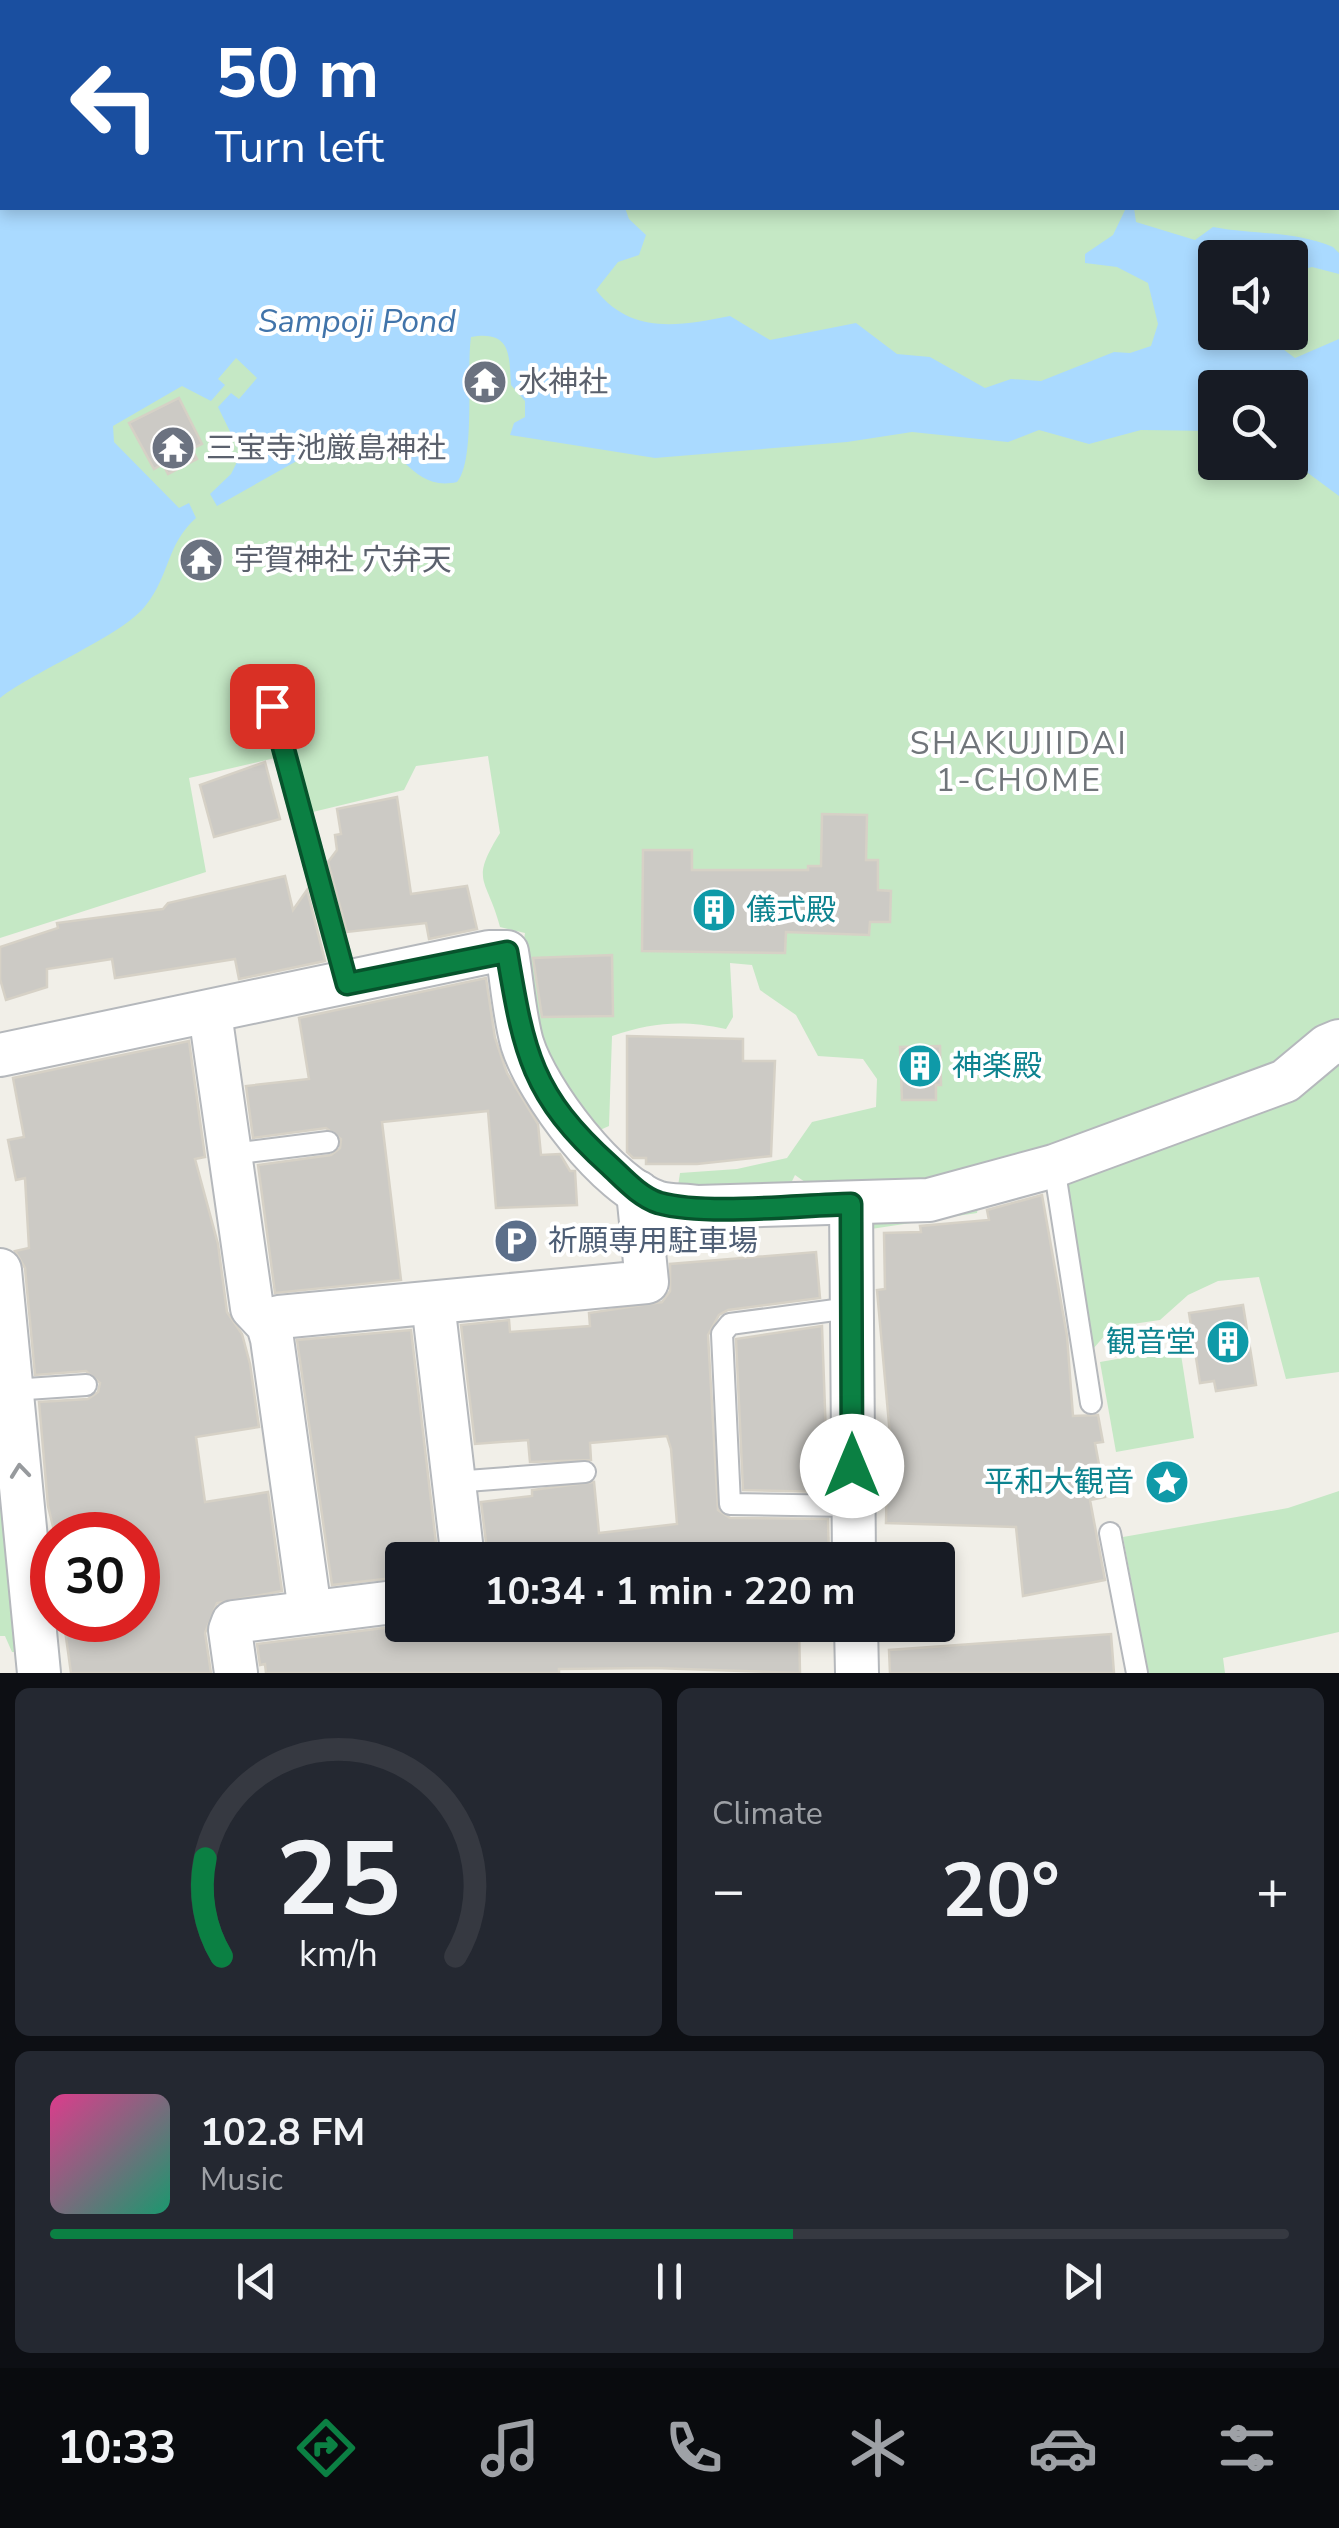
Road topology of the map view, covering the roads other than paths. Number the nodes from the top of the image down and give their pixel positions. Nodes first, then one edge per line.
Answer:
1 (266, 684) dead end
2 (347, 984) junction
3 (210, 1013) junction
4 (1339, 1041) edge
5 (0, 1055) edge
6 (328, 1142) dead end
7 (232, 1154) junction
8 (1054, 1166) junction
9 (638, 1192) junction
10 (851, 1204) junction
11 (0, 1272) edge
12 (433, 1303) junction
13 (850, 1308) junction
14 (268, 1325) junction
15 (86, 1385) dead end
16 (12, 1390) junction
17 (1091, 1403) dead end
18 (584, 1472) dead end
19 (454, 1482) junction
20 (852, 1506) junction
21 (1110, 1533) dead end
22 (461, 1542) edge
23 (853, 1542) edge
24 (385, 1604) edge
25 (310, 1611) junction
26 (856, 1642) edge
27 (39, 1673) edge
28 (236, 1673) edge
29 (857, 1673) edge
30 (1137, 1673) edge

1 - 2 lane
2 - 3 street
2 - 9 street
3 - 5 street
3 - 7 street
4 - 8 street
6 - 7 lane
7 - 14 street
8 - 10 street
8 - 17 lane
9 - 10 street
9 - 12 street
10 - 13 street
11 - 16 street
12 - 14 street
12 - 19 street
13 - 20 street
13 - 20 lane
14 - 25 street
15 - 16 lane
27 -> 16 street
18 - 19 lane
19 - 22 street
20 - 23 street
21 - 30 lane
24 - 25 street
25 - 28 street
26 - 29 street

